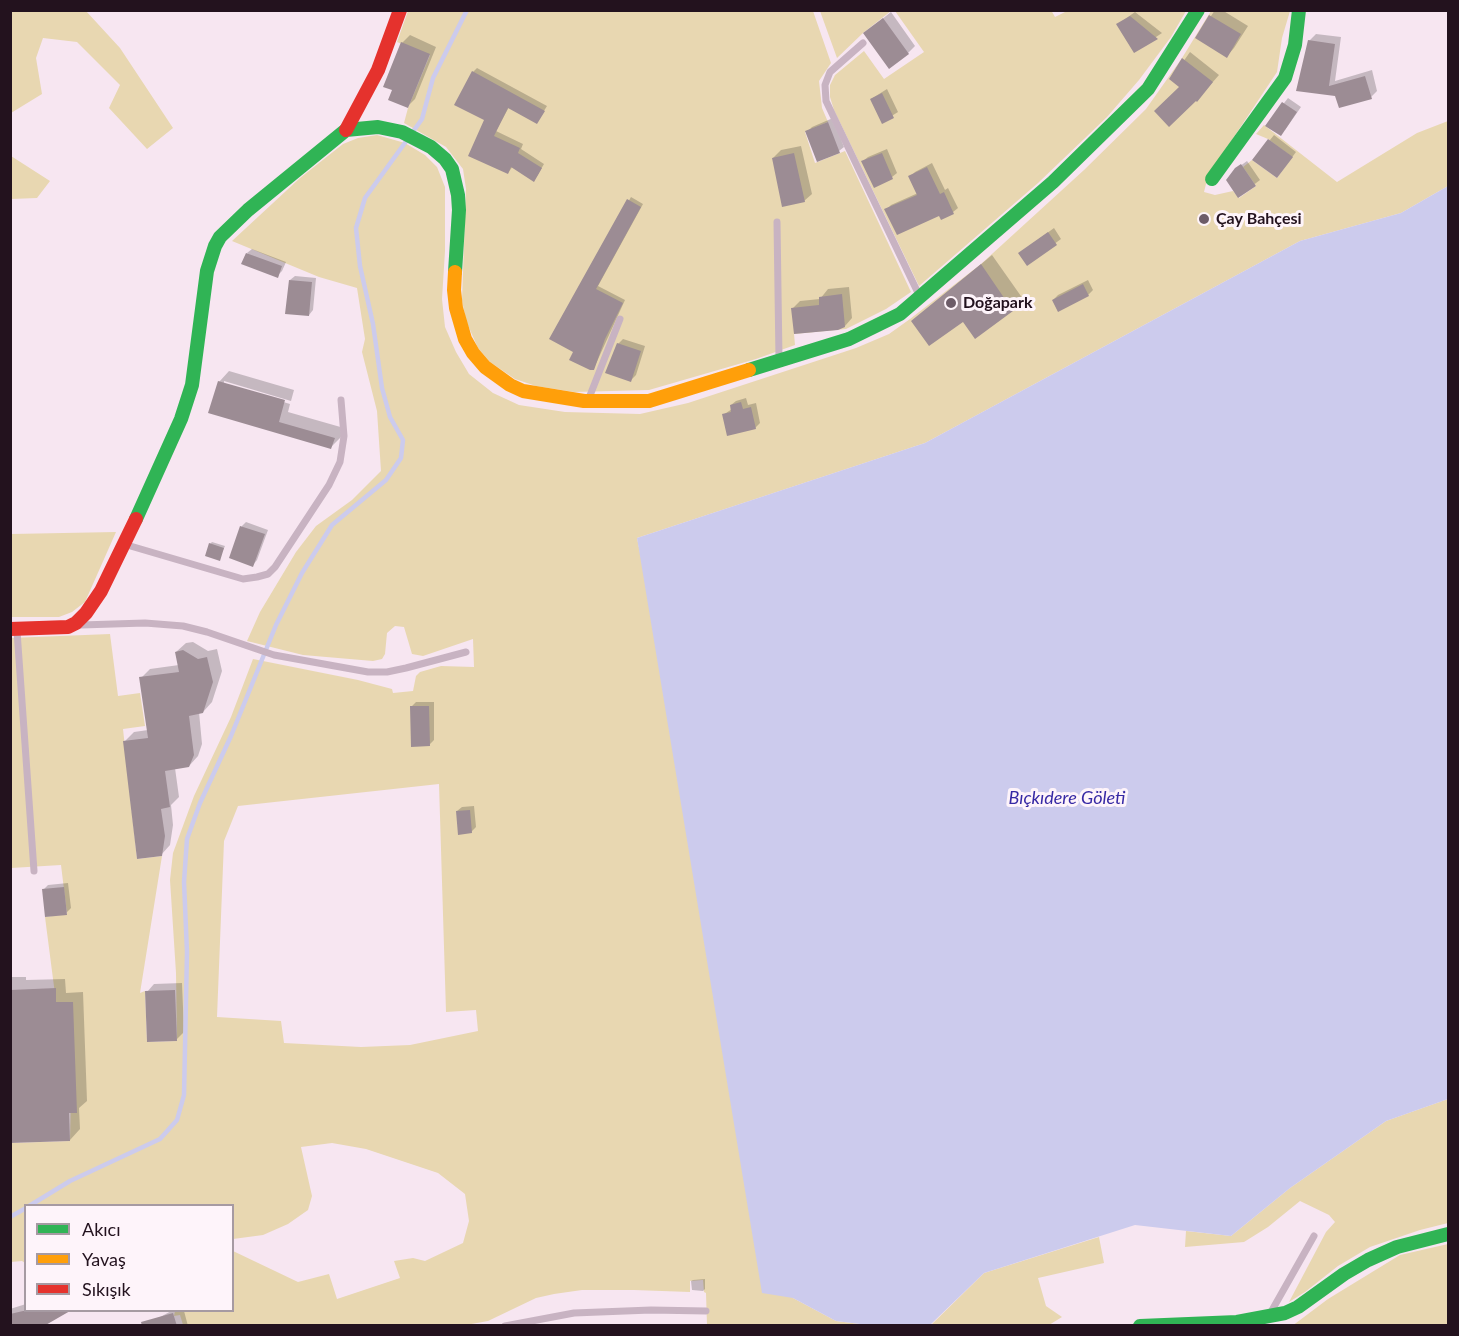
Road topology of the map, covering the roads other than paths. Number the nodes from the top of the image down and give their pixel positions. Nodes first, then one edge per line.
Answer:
1 (400, 10) edge
2 (1198, 10) edge
3 (1299, 10) edge
4 (863, 42) dead end
5 (346, 130) junction
6 (1212, 179) dead end
7 (777, 222) dead end
8 (920, 298) junction
9 (620, 320) dead end
10 (779, 361) junction
11 (341, 400) dead end
12 (588, 401) junction
13 (125, 544) junction
14 (71, 626) junction
15 (13, 629) edge
16 (466, 652) dead end
17 (34, 871) dead end
18 (1449, 1234) edge
19 (1314, 1236) dead end
20 (706, 1311) dead end
21 (1268, 1317) junction
22 (505, 1326) edge
23 (1140, 1326) edge

1 - 5 street
2 - 8 street
3 - 6 street
4 - 8 lane
5 - 12 street
5 - 13 street
7 - 10 lane
8 - 10 street
9 - 12 lane
10 - 12 street
11 - 13 lane
13 - 14 street
14 - 15 street
14 - 16 lane
15 - 17 lane
18 - 21 street
19 - 21 lane
20 - 22 lane
21 - 23 street

